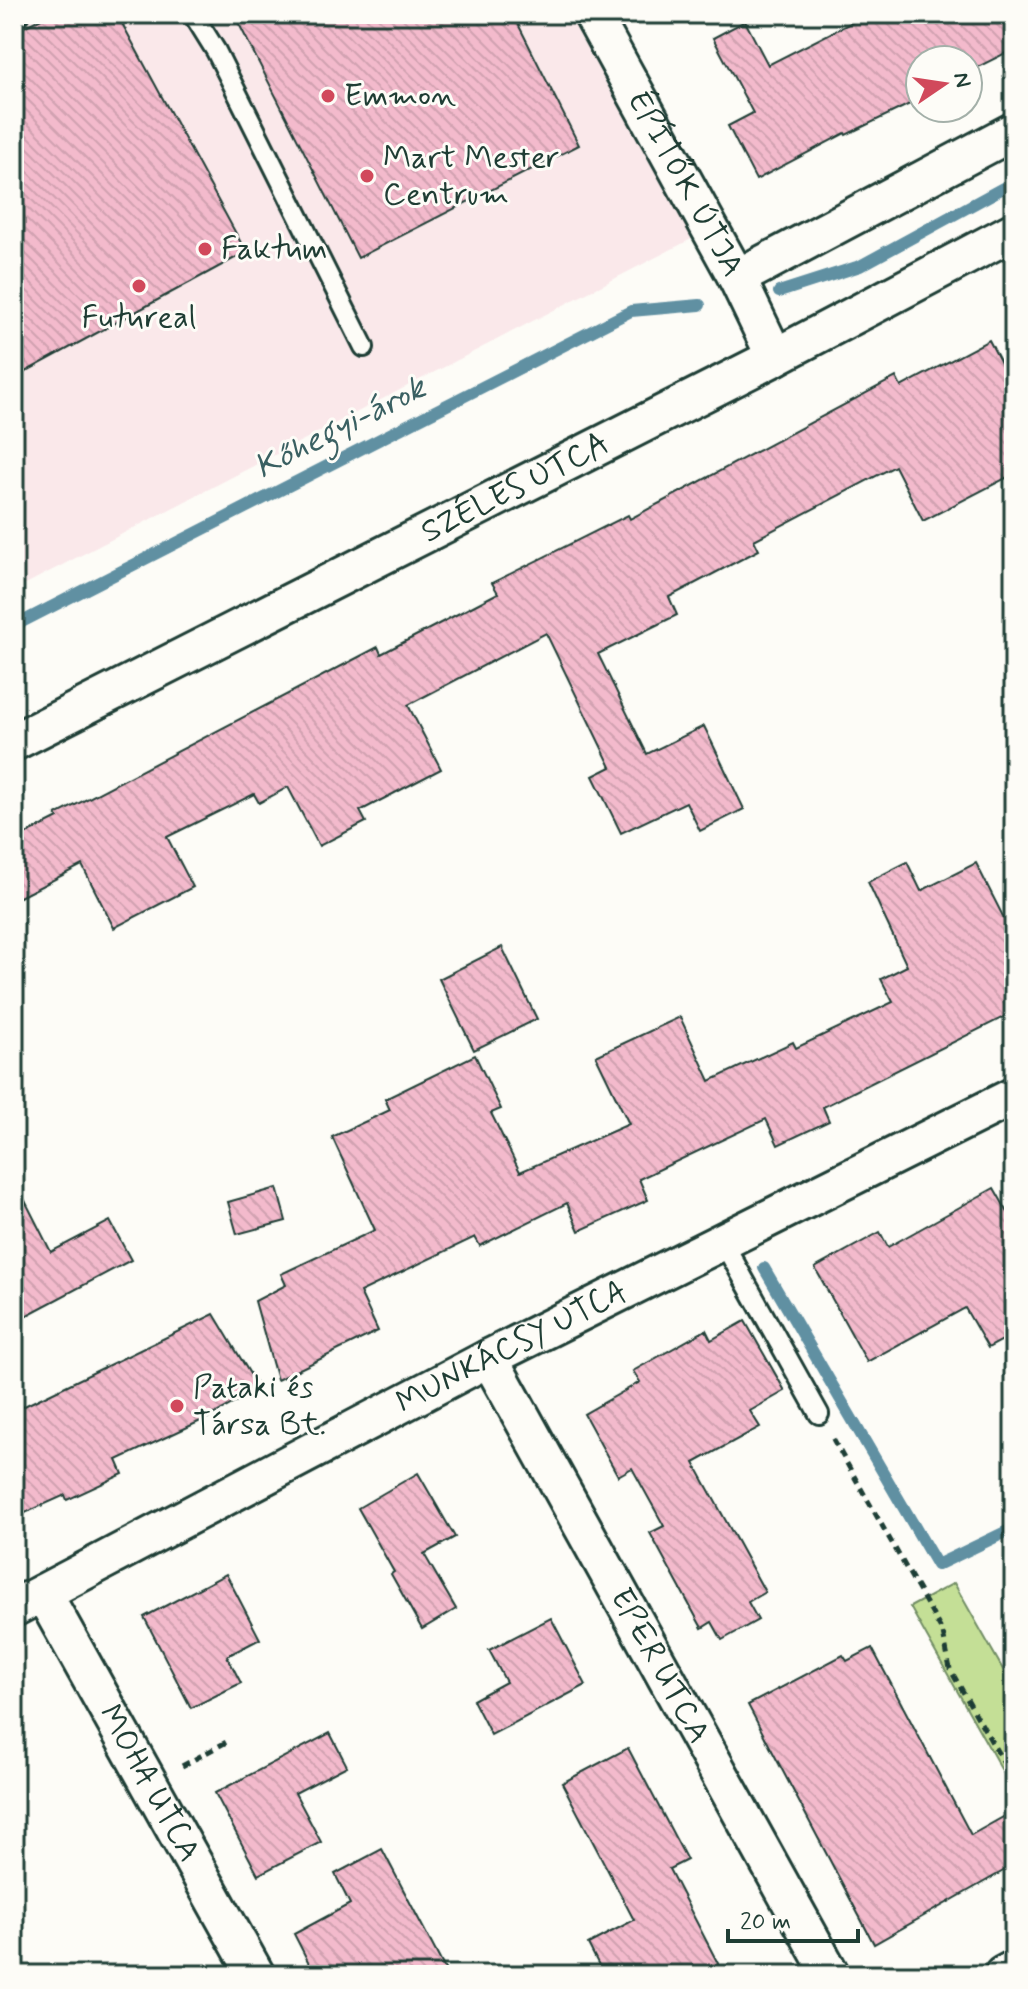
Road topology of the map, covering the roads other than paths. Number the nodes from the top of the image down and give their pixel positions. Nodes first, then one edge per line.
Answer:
1 (193, 14) edge
2 (209, 14) edge
3 (592, 14) edge
4 (216, 51) junction
5 (1014, 131) edge
6 (1014, 231) edge
7 (737, 278) junction
8 (364, 347) dead end
9 (775, 357) junction
10 (14, 742) edge
11 (1014, 1096) edge
12 (723, 1242) junction
13 (489, 1358) junction
14 (819, 1414) road end
15 (29, 1600) edge
16 (1014, 1969) edge
17 (256, 1975) edge
18 (831, 1975) edge
19 (1003, 1975) edge

1 - 4 lane
2 - 4 lane
3 - 7 street, ÉPÍTŐK ÚTJA
4 - 8 lane
5 - 7 street
6 - 9 street, SZÉLES UTCA
7 - 9 street, ÉPÍTŐK ÚTJA
9 - 10 street, SZÉLES UTCA
11 - 12 street, MUNKÁCSY UTCA
12 - 13 street, MUNKÁCSY UTCA
12 - 14 lane
13 - 15 street, MUNKÁCSY UTCA
13 - 18 street, EPER UTCA
15 - 17 street, MOHA UTCA
16 - 19 street

